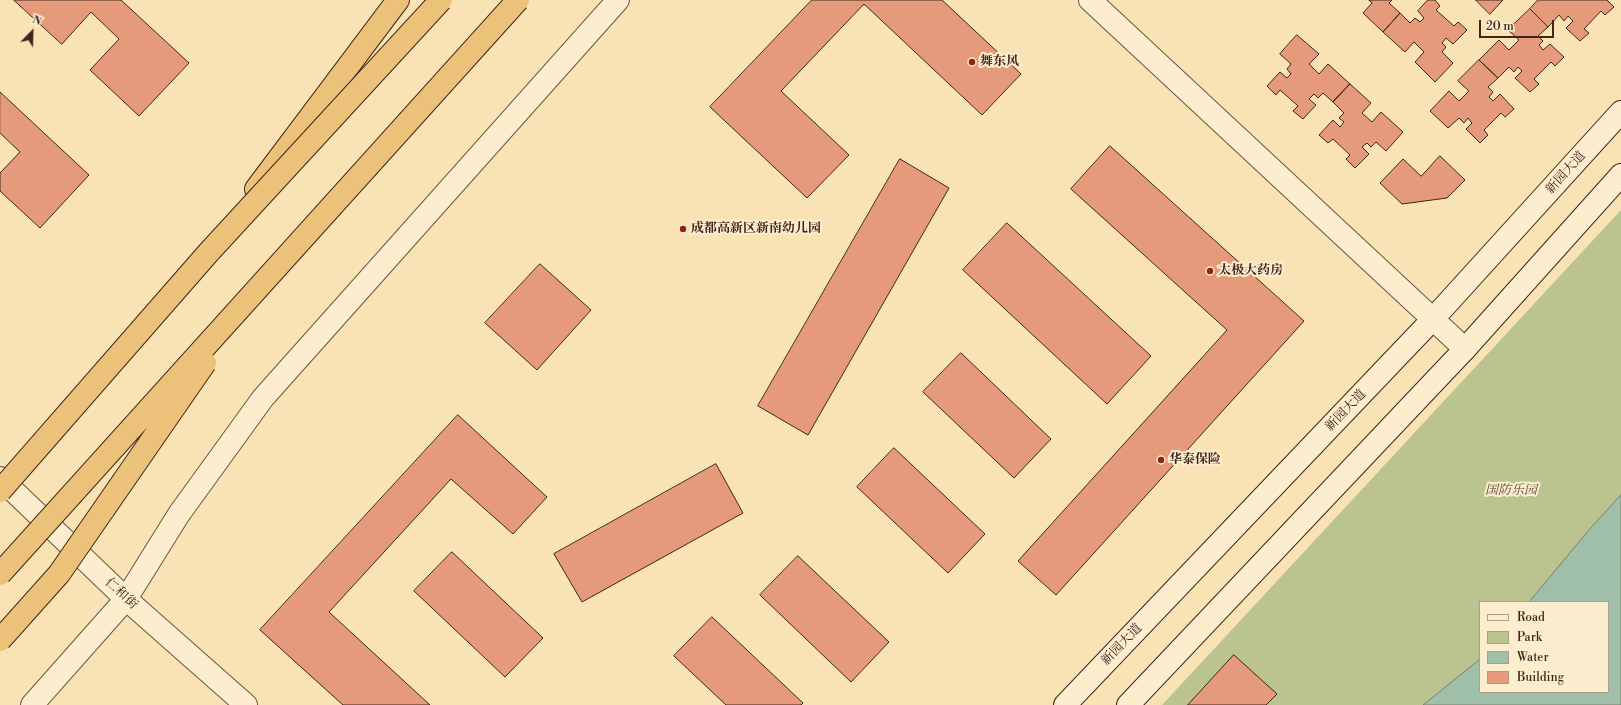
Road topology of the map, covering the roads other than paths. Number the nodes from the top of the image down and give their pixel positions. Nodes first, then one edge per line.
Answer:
1 (398, 0) edge
2 (441, 0) edge
3 (518, 0) edge
4 (618, 0) edge
5 (1090, 0) edge
6 (1621, 112) edge
7 (1621, 175) edge
8 (209, 252) junction
9 (254, 294) junction
10 (1434, 319) junction
11 (1465, 349) junction
12 (0, 478) edge
13 (0, 491) edge
14 (0, 574) edge
15 (126, 599) junction
16 (0, 640) edge
17 (32, 705) edge
18 (246, 705) edge
19 (1065, 705) edge
20 (1128, 705) edge

1 - 8 highway, bridge
2 - 8 highway, bridge
3 - 9 highway, bridge
4 - 15 street
5 - 10 street
6 - 10 street, 新园大道
7 - 11 street
8 - 13 highway, bridge
9 - 14 highway, bridge
9 - 16 highway, bridge
10 - 11 street
10 - 19 street, 新园大道
11 - 20 street
12 - 15 street, 仁和街
15 - 17 street
15 - 18 street, 仁和街

